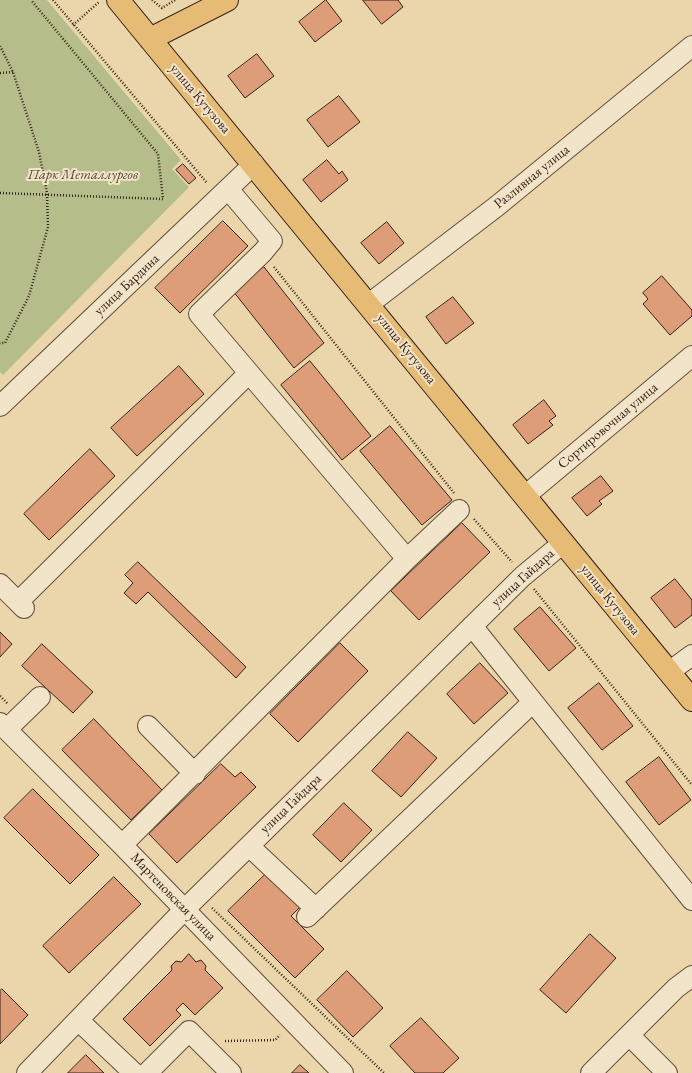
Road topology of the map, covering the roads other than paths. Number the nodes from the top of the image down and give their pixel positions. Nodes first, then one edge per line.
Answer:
1 (118, 0) edge
2 (227, 0) edge
3 (150, 39) junction
4 (692, 46) edge
5 (254, 164) junction
6 (224, 193) junction
7 (369, 304) junction
8 (692, 356) edge
9 (249, 373) junction
10 (0, 406) edge
11 (525, 496) junction
12 (459, 510) dead end
13 (562, 542) junction
14 (407, 559) junction
15 (0, 584) edge
16 (472, 626) junction
17 (692, 655) edge
18 (669, 672) junction
19 (40, 697) dead end
20 (692, 700) edge
21 (533, 702) junction
22 (3, 726) edge
23 (148, 726) dead end
24 (195, 774) junction
25 (122, 845) junction
26 (249, 846) junction
27 (692, 900) edge
28 (185, 909) junction
29 (692, 976) edge
30 (78, 1020) junction
31 (629, 1035) junction
32 (26, 1073) edge
33 (134, 1073) edge
34 (147, 1073) edge
35 (231, 1073) edge
36 (343, 1073) edge
37 (591, 1073) edge
38 (668, 1073) edge

1 - 3 main road, улица Кутузова
2 - 3 main road
3 - 5 main road, улица Кутузова
4 - 7 street, Разливная улица
5 - 6 street, улица Бардина
5 - 7 main road, улица Кутузова
6 - 9 street
6 - 10 street, улица Бардина
7 - 11 main road, улица Кутузова
8 - 11 street, Сортировочная улица
9 - 14 street
9 - 15 street
11 - 13 main road, улица Кутузова
12 - 14 street
13 - 16 street, улица Гайдара
13 - 18 main road, улица Кутузова
14 - 24 street
16 - 21 street
16 - 26 street, улица Гайдара
17 - 18 street
18 - 20 main road, улица Кутузова
19 - 22 street
21 - 26 street
21 - 27 street
22 - 25 street, Мартеновская улица
23 - 24 street
24 - 25 street
25 - 28 street, Мартеновская улица
26 - 28 street, улица Гайдара
28 - 30 street, улица Гайдара
28 - 36 street, Мартеновская улица
29 - 31 street
30 - 32 street, улица Гайдара
30 - 33 street
31 - 37 street
31 - 38 street
34 - 35 street

